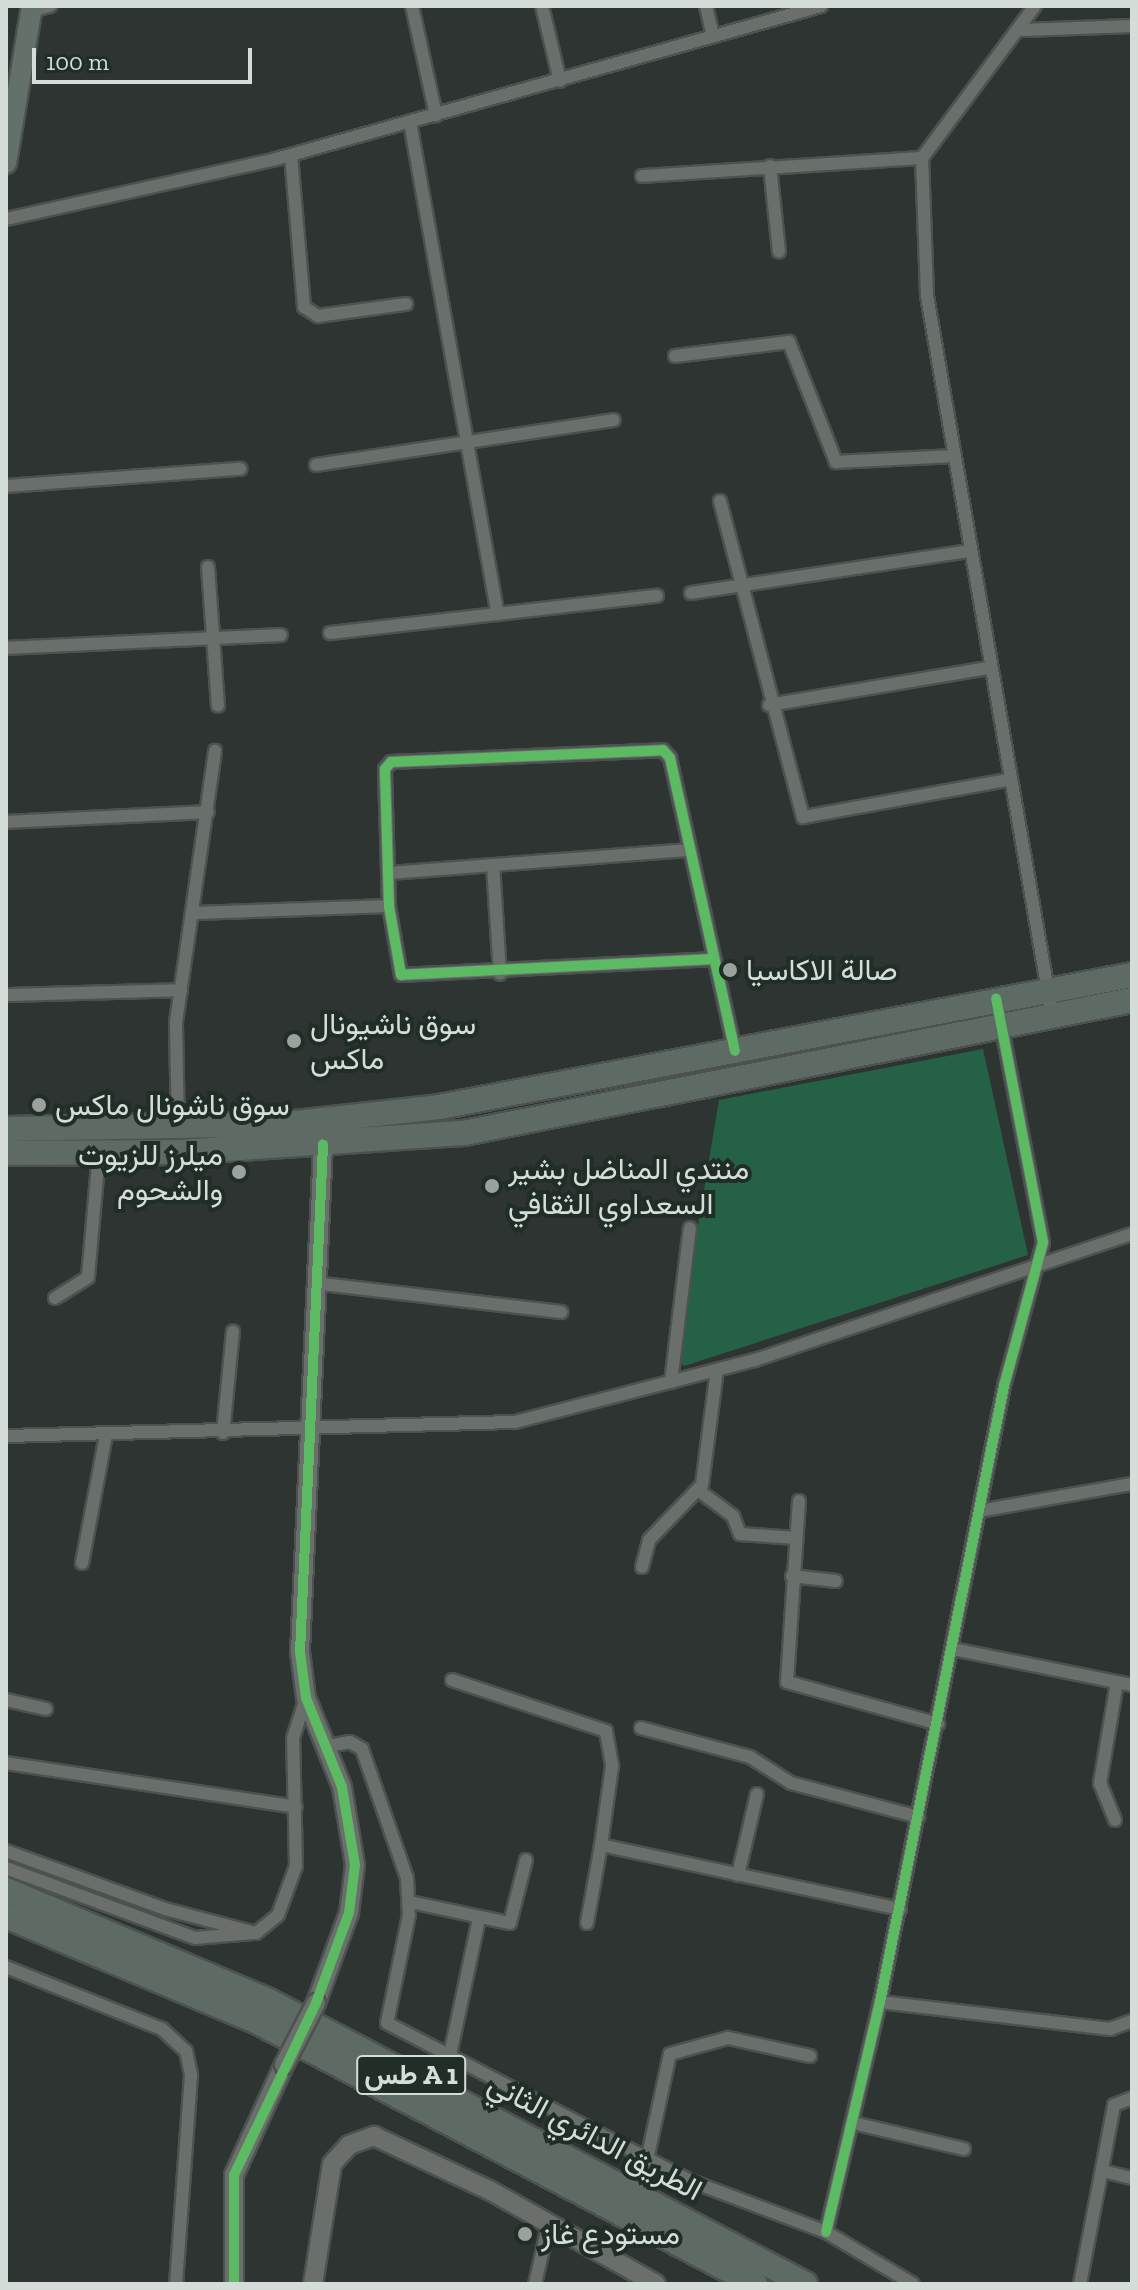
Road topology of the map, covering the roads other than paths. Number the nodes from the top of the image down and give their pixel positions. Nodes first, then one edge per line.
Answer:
1 (412, 6) edge
2 (542, 6) edge
3 (706, 6) edge
4 (821, 6) edge
5 (1035, 6) edge
6 (38, 8) edge
7 (1132, 26) edge
8 (1022, 30) junction
9 (713, 36) junction
10 (560, 81) junction
11 (436, 115) junction
12 (410, 122) junction
13 (291, 155) junction
14 (922, 158) junction
15 (6, 163) edge
16 (770, 166) junction
17 (642, 176) dead end
18 (6, 219) edge
19 (779, 252) dead end
20 (406, 304) dead end
21 (675, 356) dead end
22 (614, 420) dead end
23 (468, 445) junction
24 (954, 456) junction
25 (316, 465) dead end
26 (240, 469) dead end
27 (6, 486) edge
28 (720, 501) dead end
29 (969, 551) junction
30 (208, 567) dead end
31 (739, 586) junction
32 (691, 593) dead end
33 (657, 596) dead end
34 (498, 614) junction
35 (330, 633) dead end
36 (281, 635) dead end
37 (214, 641) junction
38 (6, 648) edge
39 (988, 668) junction
40 (769, 705) junction
41 (218, 706) dead end
42 (215, 751) dead end
43 (1006, 780) junction
44 (208, 812) junction
45 (6, 822) edge
46 (690, 850) junction
47 (493, 865) junction
48 (389, 873) junction
49 (389, 906) junction
50 (195, 913) junction
51 (714, 959) junction
52 (500, 974) junction
53 (1132, 975) edge
54 (181, 990) junction
55 (6, 995) edge
56 (996, 999) junction
57 (1132, 1000) edge
58 (1050, 1003) junction
59 (1003, 1023) junction
60 (735, 1051) junction
61 (586, 1080) junction
62 (591, 1109) junction
63 (6, 1129) edge
64 (178, 1129) junction
65 (323, 1145) junction
66 (6, 1153) edge
67 (99, 1153) junction
68 (690, 1228) dead end
69 (1132, 1234) edge
70 (1035, 1267) junction
71 (322, 1284) junction
72 (55, 1298) dead end
73 (561, 1312) dead end
74 (233, 1331) dead end
75 (717, 1370) junction
76 (671, 1382) junction
77 (312, 1431) junction
78 (223, 1433) junction
79 (106, 1435) junction
80 (6, 1436) edge
81 (1132, 1484) edge
82 (698, 1490) junction
83 (799, 1501) dead end
84 (984, 1510) junction
85 (796, 1538) junction
86 (82, 1563) dead end
87 (642, 1567) dead end
88 (792, 1576) junction
89 (836, 1581) dead end
90 (953, 1649) junction
91 (452, 1680) dead end
92 (1117, 1682) junction
93 (1132, 1685) edge
94 (306, 1698) junction
95 (6, 1700) edge
96 (46, 1709) dead end
97 (938, 1724) junction
98 (641, 1728) dead end
99 (329, 1746) junction
100 (6, 1763) edge
101 (757, 1794) dead end
102 (296, 1807) junction
103 (919, 1817) junction
104 (1115, 1820) dead end
105 (601, 1845) junction
106 (6, 1851) edge
107 (526, 1860) dead end
108 (6, 1868) edge
109 (738, 1875) junction
110 (6, 1890) edge
111 (410, 1902) junction
112 (900, 1909) junction
113 (6, 1916) edge
114 (479, 1918) junction
115 (587, 1923) dead end
116 (256, 1933) junction
117 (6, 1967) edge
118 (880, 2002) junction
119 (1132, 2021) edge
120 (450, 2055) junction
121 (810, 2056) dead end
122 (1132, 2098) edge
123 (853, 2123) junction
124 (964, 2149) dead end
125 (647, 2160) junction
126 (1103, 2171) junction
127 (1132, 2178) edge
128 (549, 2223) junction
129 (826, 2232) junction
130 (630, 2277) edge
131 (176, 2284) edge
132 (234, 2284) edge
133 (313, 2284) edge
134 (535, 2284) edge
135 (656, 2284) edge
136 (755, 2284) edge
137 (805, 2284) edge
138 (913, 2284) edge
139 (1080, 2284) edge

1 - 11 street
2 - 10 street
3 - 9 street
4 - 9 street
5 - 8 street
6 - 15 main road
7 - 8 street
8 - 14 street
9 - 10 street
10 - 11 street
11 - 12 street
12 - 13 street
12 - 23 street
13 - 18 street
13 - 20 street
14 - 16 street
14 - 24 street
16 - 17 street
16 - 19 street
21 - 24 street
22 - 23 street
23 - 25 street
23 - 34 street
24 - 29 street
26 - 27 street
28 - 31 street
29 - 31 street
29 - 39 street
30 - 37 street
31 - 32 street
31 - 40 street
33 - 34 street
34 - 35 street
36 - 37 street
37 - 38 street
37 - 41 street
39 - 40 street
39 - 43 street
40 - 43 street
42 - 44 street
43 - 58 street
44 - 45 street
44 - 50 street
46 - 47 street
46 - 48 street
46 - 51 street
47 - 48 street
47 - 52 street
48 - 49 street
49 - 50 street
49 - 52 street
50 - 54 street
51 - 52 street
51 - 60 street
53 - 58 highway
54 - 55 street
54 - 64 street
56 - 58 highway
56 - 59 street
56 - 60 highway
57 - 58 highway
58 - 59 highway
59 - 62 highway
59 - 70 street
60 - 61 highway
61 - 62 highway
61 - 64 highway
62 - 65 highway
63 - 64 highway
65 - 67 highway
65 - 71 street
66 - 67 highway
67 - 72 street
68 - 76 street
69 - 70 street
70 - 75 street
70 - 84 street
71 - 73 street
71 - 77 street
74 - 78 street
75 - 76 street
75 - 82 street
76 - 77 street
77 - 78 street
77 - 94 street
78 - 79 street
79 - 80 street
79 - 86 street
81 - 84 street
82 - 85 street
82 - 87 street
83 - 85 street
84 - 90 street
85 - 88 street
88 - 89 street
88 - 97 street
90 - 92 street
90 - 97 street
91 - 105 street
92 - 93 street
92 - 104 street
94 - 99 street
94 - 102 street
95 - 96 street
97 - 103 street
98 - 103 street
99 - 111 street
99 - 132 street, bridge
100 - 102 street
101 - 109 street
102 - 116 street
103 - 112 street
105 - 109 street
105 - 115 street
106 - 116 street
107 - 114 street
108 - 116 street
109 - 112 street
110 - 137 highway, الطريق الدائري الثاني / طس A 1
111 - 114 street
111 - 120 street
112 - 118 street
113 - 136 highway, الطريق الدائري الثاني / طس A 1
114 - 120 street
117 - 131 street
118 - 119 street
118 - 123 street
120 - 125 street
121 - 125 street
122 - 126 street
123 - 124 street
123 - 129 street
125 - 129 street
126 - 127 street
126 - 139 street
128 - 130 street
128 - 133 street
128 - 134 street
129 - 138 street
130 - 135 street

